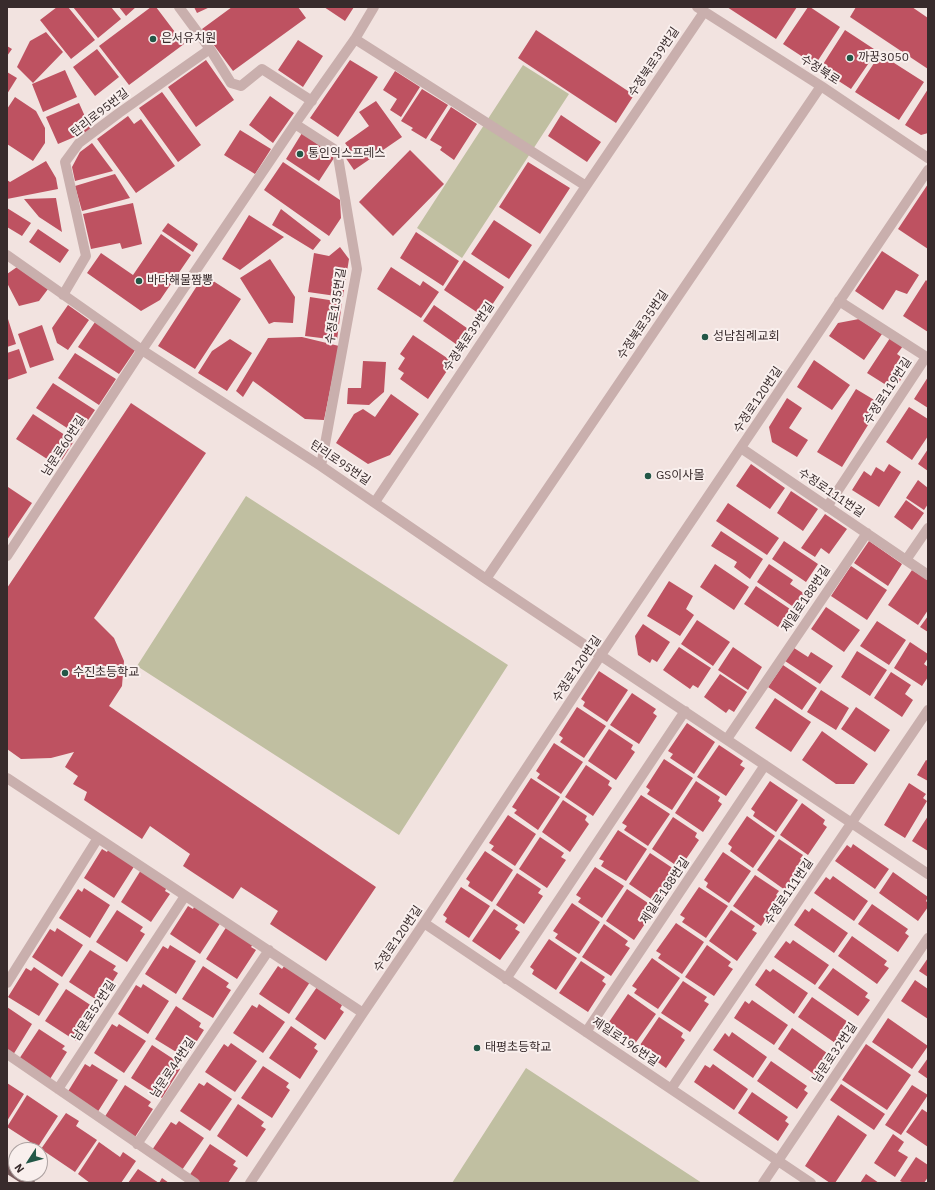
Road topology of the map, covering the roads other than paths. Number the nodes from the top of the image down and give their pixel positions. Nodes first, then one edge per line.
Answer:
1 (179, 7) edge
2 (374, 7) edge
3 (700, 9) edge
4 (355, 39) junction
5 (210, 49) junction
6 (821, 86) junction
7 (312, 101) junction
8 (295, 124) junction
9 (928, 158) edge
10 (928, 170) edge
11 (586, 186) junction
12 (10, 261) edge
13 (63, 294) junction
14 (839, 300) junction
15 (142, 350) junction
16 (927, 357) edge
17 (741, 448) junction
18 (321, 466) junction
19 (375, 502) junction
20 (827, 507) junction
21 (928, 528) edge
22 (867, 533) junction
23 (7, 556) edge
24 (906, 560) junction
25 (928, 575) edge
26 (486, 579) junction
27 (601, 655) junction
28 (928, 710) edge
29 (684, 711) junction
30 (727, 739) junction
31 (765, 765) junction
32 (7, 778) edge
33 (852, 823) junction
34 (98, 838) junction
35 (928, 874) edge
36 (185, 896) junction
37 (424, 923) junction
38 (928, 938) edge
39 (269, 950) junction
40 (506, 979) junction
41 (7, 984) edge
42 (363, 1013) junction
43 (586, 1032) junction
44 (7, 1054) edge
45 (58, 1089) junction
46 (671, 1089) junction
47 (137, 1144) junction
48 (778, 1161) junction
49 (7, 1168) edge
50 (30, 1183) edge
51 (195, 1183) edge
52 (250, 1183) edge
53 (763, 1183) edge
54 (811, 1183) edge

1 - 5 street
2 - 4 street
3 - 6 street, 수정북로
3 - 11 street, 수정북로39번길
4 - 7 street
4 - 11 street
5 - 7 street
5 - 13 street, 탄리로95번길
6 - 9 street, 수정북로
6 - 26 street, 수정북로35번길
7 - 8 street
8 - 15 street
8 - 18 street, 수정로135번길
10 - 14 street, 수정로120번길
11 - 19 street, 수정북로39번길
12 - 13 street, 탄리로95번길
13 - 15 street, 탄리로95번길
14 - 16 street, 수정로119번길
14 - 17 street, 수정로120번길
15 - 18 street, 탄리로95번길
15 - 23 street, 남문로60번길
16 - 20 street, 수정로119번길
17 - 20 street, 수정로111번길
17 - 27 street, 수정로120번길
18 - 19 street, 탄리로95번길
19 - 26 street, 탄리로95번길
20 - 22 street, 수정로111번길
21 - 24 street
22 - 24 street, 수정로111번길
22 - 30 street, 제일로188번길
24 - 25 street, 수정로111번길
26 - 27 street, 탄리로95번길
27 - 29 street
27 - 37 street, 수정로120번길
28 - 33 street, 수정로111번길
29 - 30 street
29 - 40 street
30 - 31 street
31 - 33 street
31 - 43 street, 제일로188번길
32 - 34 street
33 - 35 street
33 - 46 street, 수정로111번길
34 - 36 street
34 - 41 street
36 - 39 street
36 - 45 street, 남문로52번길
37 - 40 street, 제일로196번길
37 - 42 street, 수정로120번길
38 - 48 street, 남문로32번길
39 - 42 street
39 - 47 street, 남문로44번길
40 - 43 street, 제일로196번길
42 - 52 street, 수정로120번길
43 - 46 street, 제일로196번길
44 - 45 street
45 - 47 street
46 - 48 street, 제일로196번길
47 - 51 street
48 - 53 street, 남문로32번길
48 - 54 street, 제일로196번길
49 - 50 main road

